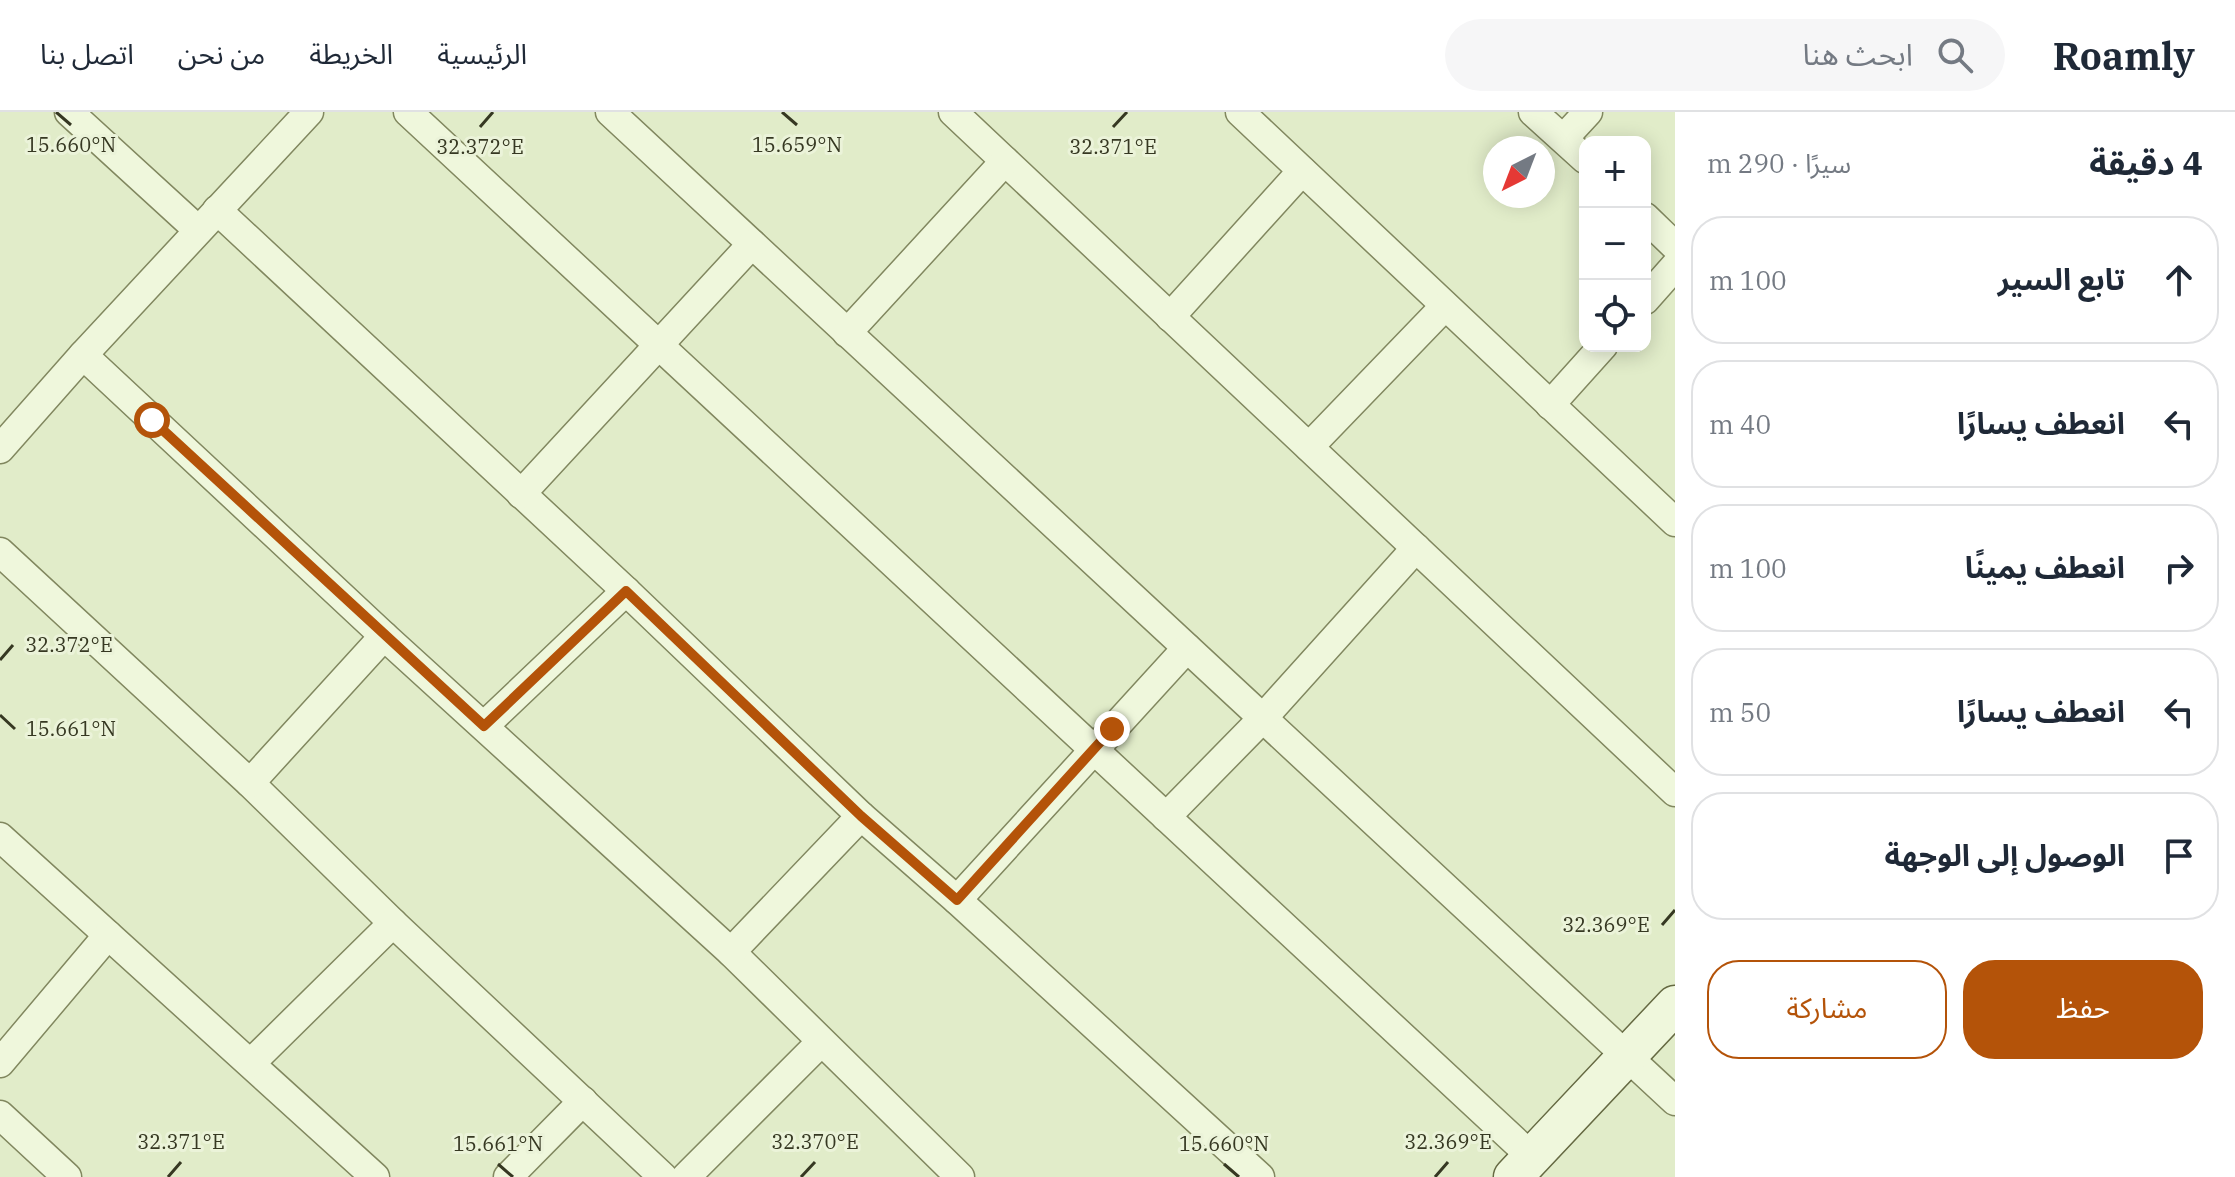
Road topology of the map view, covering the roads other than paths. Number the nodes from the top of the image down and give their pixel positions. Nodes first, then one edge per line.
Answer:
1 (69, 112) edge
2 (309, 112) edge
3 (408, 112) edge
4 (610, 112) edge
5 (953, 112) edge
6 (1240, 112) edge
7 (1533, 112) edge
8 (1588, 112) edge
9 (1564, 138) junction
10 (1579, 153) edge
11 (1005, 161) junction
12 (1302, 171) junction
13 (208, 220) junction
14 (1651, 223) edge
15 (752, 244) junction
16 (1675, 246) edge
17 (1675, 266) edge
18 (1651, 293) edge
19 (1445, 306) junction
20 (1170, 317) junction
21 (847, 333) junction
22 (658, 345) junction
23 (1598, 352) edge
24 (83, 355) junction
25 (1550, 405) junction
26 (1309, 447) junction
27 (0, 449) edge
28 (521, 494) junction
29 (1675, 522) edge
30 (1416, 548) junction
31 (0, 552) edge
32 (626, 591) junction
33 (384, 636) junction
34 (1187, 648) junction
35 (1263, 718) junction
36 (484, 726) junction
37 (1093, 749) junction
38 (250, 783) junction
39 (1675, 792) edge
40 (861, 816) junction
41 (1166, 817) junction
42 (0, 837) edge
43 (957, 900) junction
44 (393, 923) junction
45 (108, 935) junction
46 (731, 952) junction
47 (1675, 1005) edge
48 (821, 1042) junction
49 (1627, 1056) junction
50 (0, 1063) edge
51 (251, 1063) junction
52 (583, 1101) junction
53 (1675, 1101) edge
54 (0, 1115) edge
55 (1522, 1167) edge
56 (67, 1177) edge
57 (375, 1177) edge
58 (508, 1177) edge
59 (663, 1177) edge
60 (686, 1177) edge
61 (960, 1177) edge
62 (1260, 1177) edge

1 - 13 street
2 - 13 street
3 - 22 street
4 - 15 street
5 - 11 street
6 - 12 street
7 - 9 street
8 - 9 street
9 - 10 street
11 - 20 street
11 - 21 street
12 - 19 street
12 - 20 street
13 - 24 street
13 - 28 street
14 - 16 street
15 - 21 street
15 - 22 street
17 - 18 street
19 - 25 street
19 - 26 street
20 - 26 street
21 - 34 street
22 - 28 street
22 - 37 street
23 - 25 street
24 - 27 street
24 - 33 street
25 - 29 street
26 - 30 street
28 - 32 street
30 - 35 street
30 - 39 street
31 - 38 street
32 - 36 street
32 - 40 street
33 - 36 street
33 - 38 street
34 - 35 street
34 - 37 street
35 - 41 street
35 - 49 street
36 - 46 street
37 - 41 street
37 - 43 street
38 - 44 street
40 - 43 street
40 - 46 street
41 - 55 street
42 - 45 street
43 - 62 street
44 - 51 street
44 - 52 street
45 - 50 street
45 - 51 street
46 - 48 street
47 - 49 street
48 - 60 street
48 - 61 street
49 - 53 street
49 - 55 street
51 - 57 street
52 - 58 street
52 - 59 street
54 - 56 street

